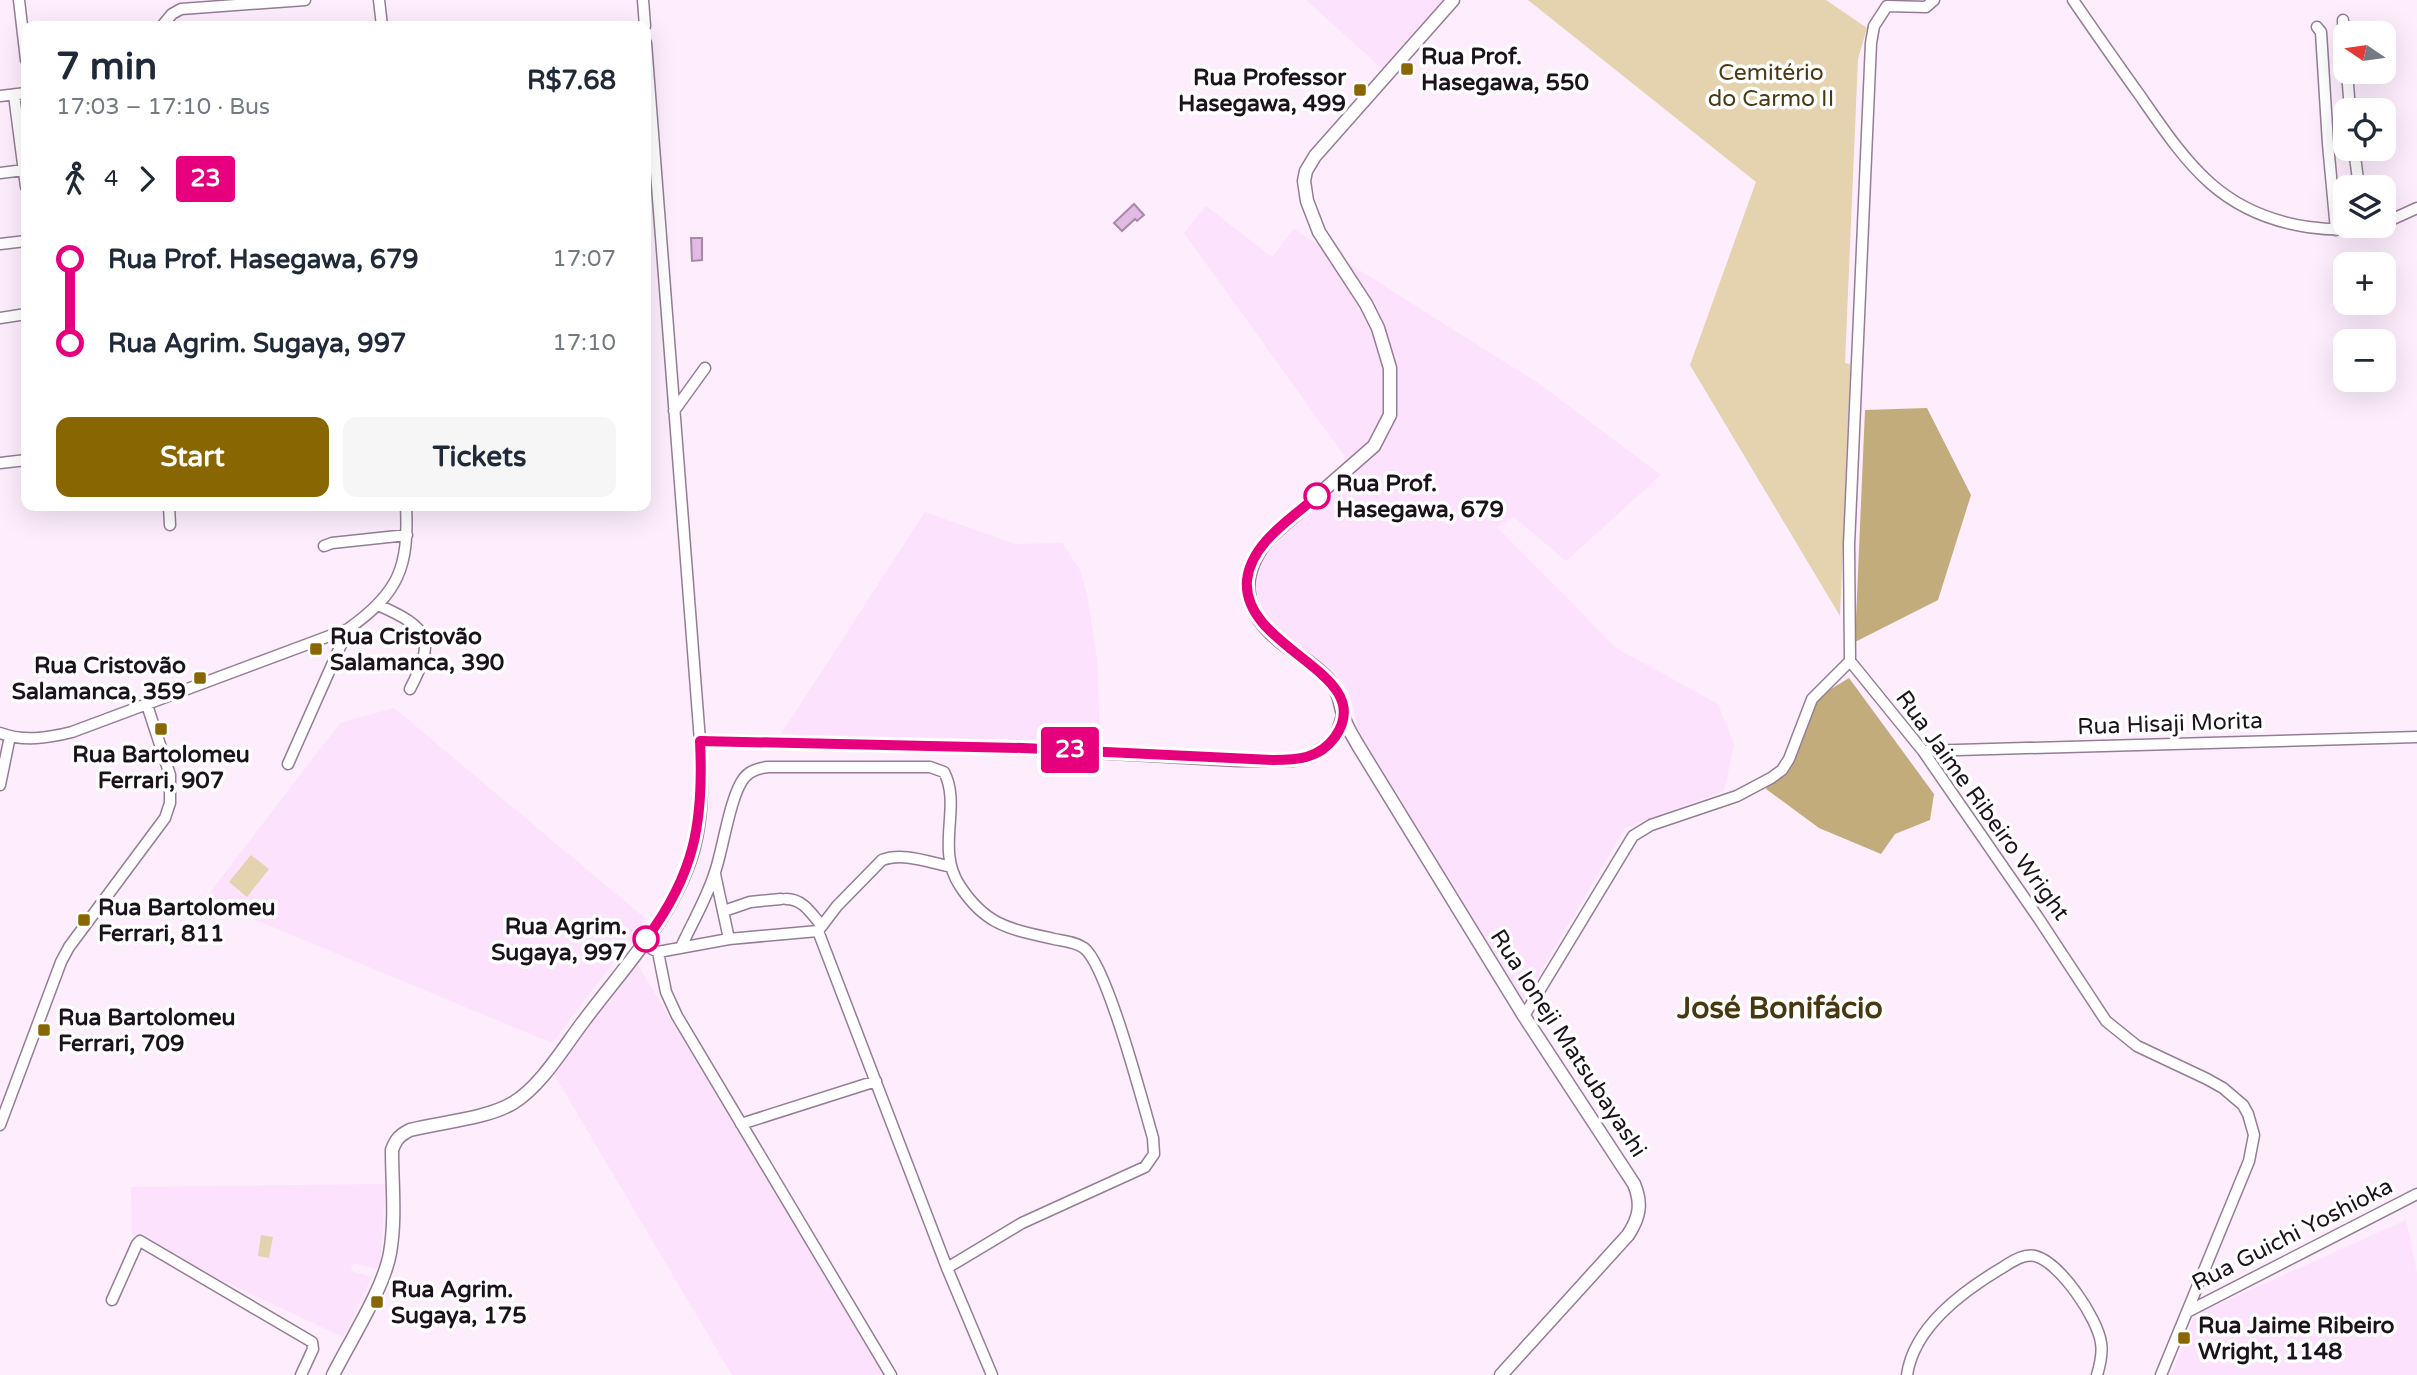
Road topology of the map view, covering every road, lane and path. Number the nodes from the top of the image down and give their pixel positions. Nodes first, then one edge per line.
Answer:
1 (19, 0) edge
2 (305, 0) edge
3 (379, 0) edge
4 (643, 0) edge
5 (1453, 0) edge
6 (1934, 0) edge
7 (2073, 0) edge
8 (21, 21) edge
9 (166, 21) edge
10 (381, 21) edge
11 (645, 21) edge
12 (2317, 27) dead end
13 (21, 94) edge
14 (14, 95) junction
15 (0, 96) edge
16 (651, 109) edge
17 (21, 148) edge
18 (21, 170) edge
19 (0, 173) edge
20 (2333, 198) edge
21 (2417, 208) edge
22 (2396, 218) edge
23 (2333, 230) edge
24 (21, 242) edge
25 (0, 244) edge
26 (21, 315) edge
27 (0, 318) edge
28 (705, 368) dead end
29 (674, 411) junction
30 (21, 461) edge
31 (0, 463) edge
32 (169, 511) edge
33 (406, 511) edge
34 (170, 525) dead end
35 (407, 535) junction
36 (324, 546) dead end
37 (378, 605) junction
38 (348, 629) junction
39 (1850, 661) junction
40 (410, 689) dead end
41 (147, 705) junction
42 (1343, 716) junction
43 (5, 734) edge
44 (2417, 737) edge
45 (700, 741) junction
46 (1923, 751) junction
47 (288, 764) dead end
48 (0, 785) edge
49 (948, 866) junction
50 (715, 874) junction
51 (724, 911) junction
52 (819, 928) junction
53 (729, 939) junction
54 (650, 947) junction
55 (681, 947) junction
56 (1524, 1016) junction
57 (876, 1081) junction
58 (741, 1124) junction
59 (0, 1125) edge
60 (2417, 1194) edge
61 (947, 1268) junction
62 (112, 1300) dead end
63 (2186, 1312) junction
64 (301, 1375) edge
65 (333, 1375) edge
66 (891, 1375) edge
67 (992, 1375) edge
68 (1502, 1375) edge
69 (1907, 1375) edge
70 (2096, 1375) edge
71 (2161, 1375) edge

1 - 8 street
2 - 9 street
3 - 10 street
4 - 11 street
5 - 42 main road, Rua Ioneji Matsubayashi
6 - 39 street
7 - 23 street
12 - 20 street
13 - 14 street
14 - 15 street
14 - 17 street
16 - 29 street
18 - 19 street
21 - 22 street
24 - 25 street
26 - 27 street
28 - 29 street
29 - 45 street
30 - 31 street
32 - 34 street
33 - 35 street
35 - 36 street
35 - 37 street
37 - 38 street
37 - 40 street
38 - 41 street
38 - 47 street
39 - 46 street, Rua Jaime Ribeiro Wright
39 - 56 street
41 - 43 street
41 - 59 street
42 - 45 main road
42 - 56 main road, Rua Ioneji Matsubayashi
43 - 48 street
44 - 46 street, Rua Hisaji Morita
45 - 54 main road
46 - 63 street, Rua Jaime Ribeiro Wright
49 - 50 street
49 - 52 street
49 - 61 street
50 - 51 street
50 - 55 street
51 - 52 street
51 - 53 street
52 - 53 street
52 - 57 street
53 - 55 street
54 - 55 street
54 - 58 street
54 - 65 main road
56 - 68 main road, Rua Ioneji Matsubayashi
57 - 58 street
57 - 61 street
58 - 66 street
60 - 63 street, Rua Guichi Yoshioka
61 - 67 street
62 - 64 street
63 - 71 street, Rua Jaime Ribeiro Wright
69 - 70 street

